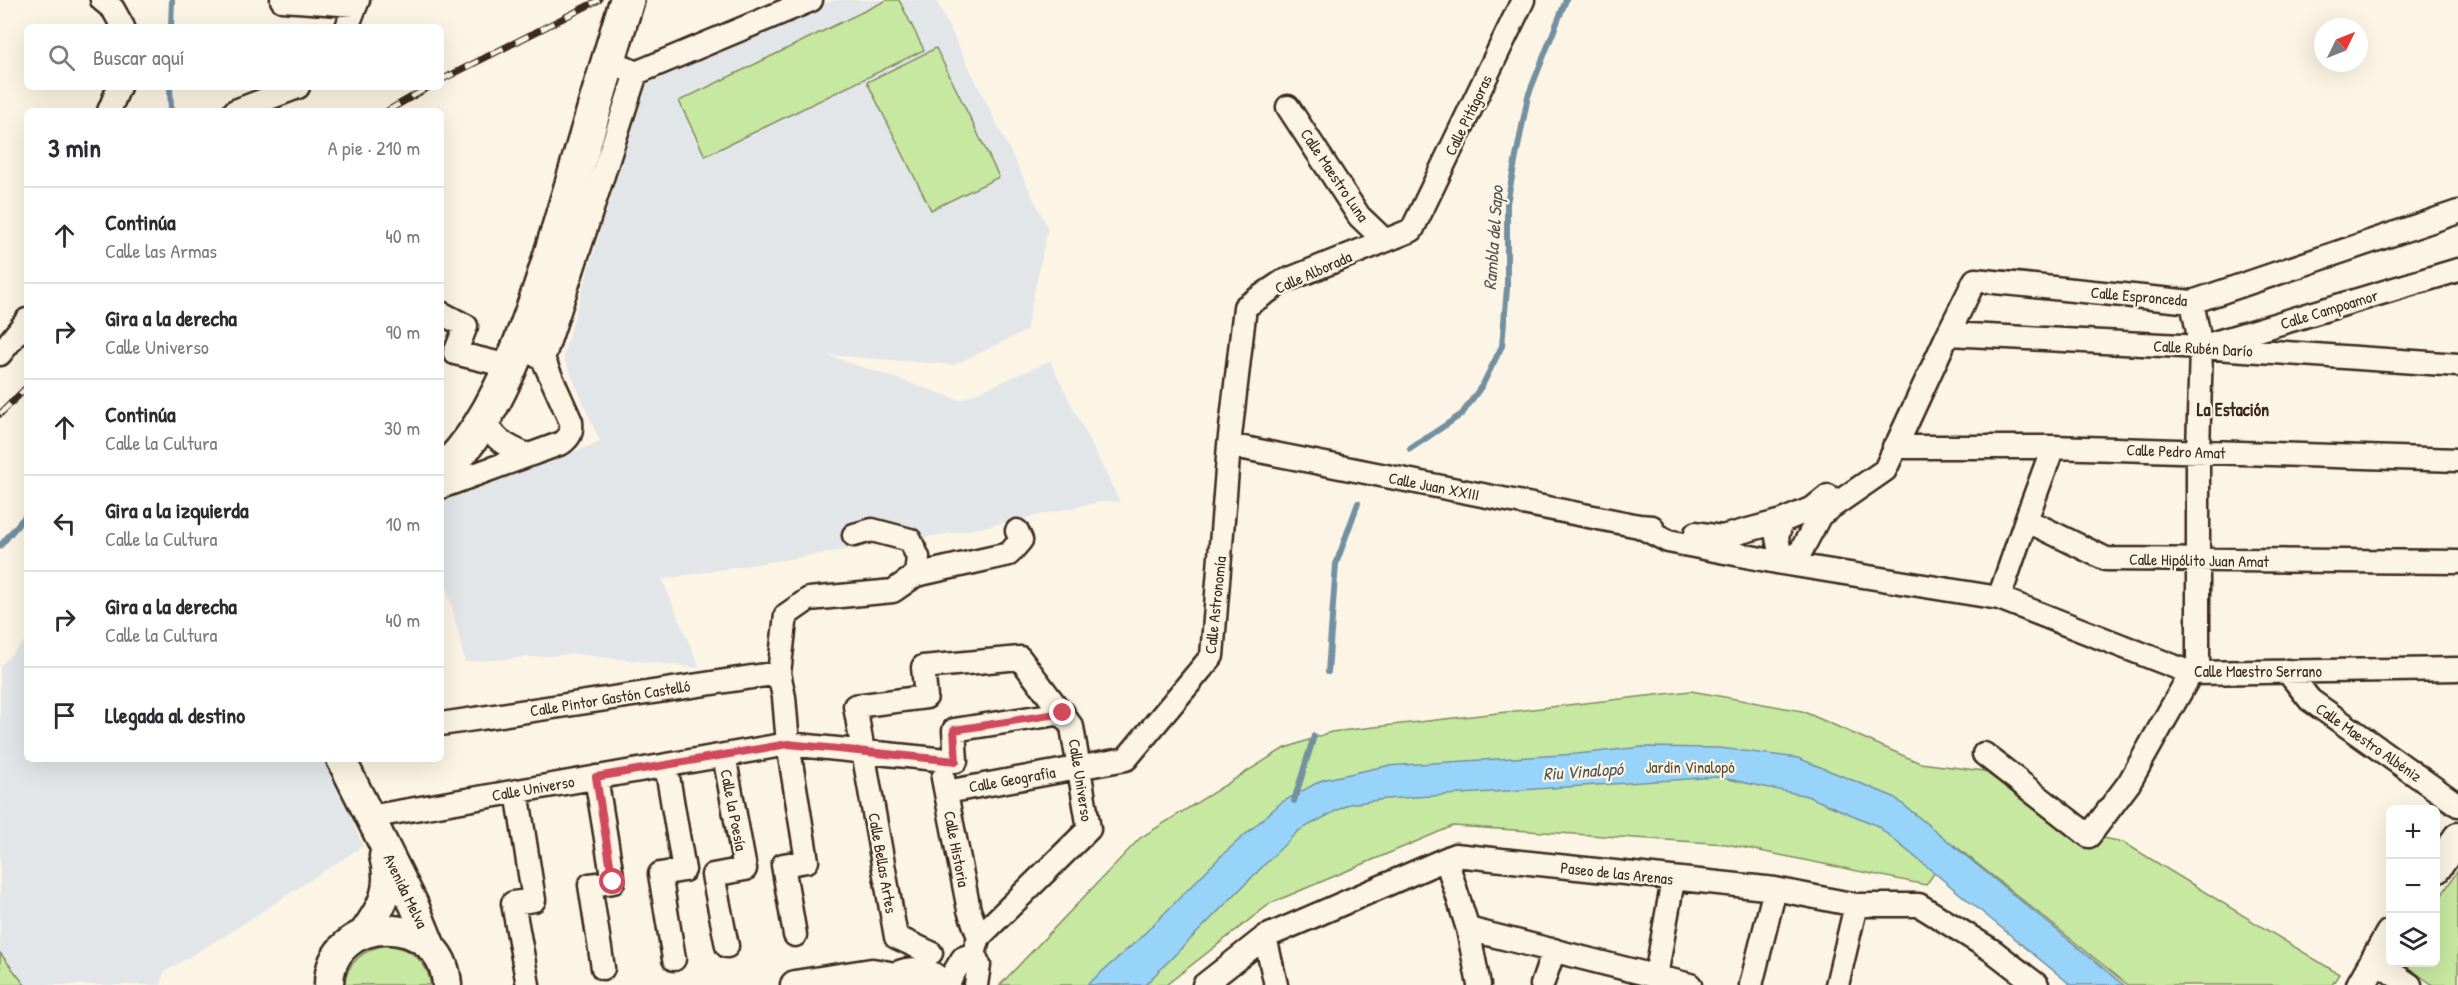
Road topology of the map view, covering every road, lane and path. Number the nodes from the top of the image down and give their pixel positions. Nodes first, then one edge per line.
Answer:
1 (102, 0) edge
2 (282, 0) edge
3 (811, 0) edge
4 (1523, 0) edge
5 (626, 2) edge
6 (356, 3) edge
7 (121, 24) edge
8 (348, 24) edge
9 (622, 66) junction
10 (118, 90) edge
11 (290, 90) edge
12 (1288, 107) dead end
13 (110, 108) edge
14 (243, 108) edge
15 (2458, 212) edge
16 (1412, 230) joint
17 (1385, 241) junction
18 (2458, 270) edge
19 (2192, 302) junction
20 (444, 315) edge
21 (24, 324) edge
22 (1948, 334) junction
23 (2201, 347) junction
24 (0, 354) edge
25 (523, 357) junction
26 (2458, 365) edge
27 (487, 416) junction
28 (1229, 445) junction
29 (1894, 447) junction
30 (2053, 447) junction
31 (2198, 451) junction
32 (527, 455) junction
33 (2458, 460) edge
34 (444, 469) edge
35 (444, 486) edge
36 (2026, 520) junction
37 (1782, 521) junction
38 (1639, 526) junction
39 (1017, 531) dead end
40 (854, 535) dead end
41 (2198, 560) junction
42 (2458, 562) edge
43 (1782, 563) junction
44 (916, 575) junction
45 (1999, 598) junction
46 (2458, 669) edge
47 (2287, 671) junction
48 (779, 673) junction
49 (2195, 673) junction
50 (1063, 713) junction
51 (444, 724) edge
52 (788, 744) junction
53 (863, 752) junction
54 (1984, 754) dead end
55 (723, 755) junction
56 (939, 759) junction
57 (342, 762) edge
58 (666, 765) junction
59 (1079, 767) junction
60 (596, 777) junction
61 (517, 791) junction
62 (946, 792) junction
63 (2458, 805) edge
64 (373, 826) junction
65 (2458, 837) edge
66 (1446, 859) junction
67 (2440, 863) edge
68 (1673, 880) junction
69 (1775, 889) junction
70 (1856, 905) junction
71 (1468, 929) junction
72 (363, 934) junction
73 (795, 935) dead end
74 (1265, 937) junction
75 (2386, 942) edge
76 (976, 945) junction
77 (727, 946) dead end
78 (432, 949) junction
79 (1554, 950) junction
80 (931, 953) dead end
81 (674, 959) dead end
82 (603, 968) dead end
83 (2367, 973) edge
84 (875, 981) edge
85 (1656, 981) edge
86 (954, 983) edge
87 (448, 984) edge
88 (1842, 984) edge
89 (329, 985) edge
90 (528, 985) edge
91 (795, 985) edge
92 (1204, 985) edge
93 (1276, 985) edge
94 (1479, 985) edge
95 (1542, 985) edge
96 (1690, 985) edge
97 (1750, 985) edge
98 (2037, 985) edge
99 (2410, 985) edge

1 - 7 street
2 - 6 street
3 - 9 street
4 - 16 street, Calle Pitágoras
5 - 9 main road
6 - 8 street
9 - 25 main road
10 - 13 street
11 - 14 street
12 - 17 street, Calle Maestro Luna
15 - 19 street, Calle Espronceda
16 - 17 street, Calle Alborada
17 - 28 street, Calle Alborada
18 - 23 street, Calle Campoamor
19 - 22 street, Calle Espronceda
19 - 23 street
20 - 25 street
21 - 24 street
22 - 23 street, Calle Rubén Darío
22 - 29 street
23 - 26 street, Calle Rubén Darío
23 - 31 street
25 - 27 main road
25 - 32 street
27 - 32 street
27 - 34 main road
28 - 38 street, Calle Juan XXIII
28 - 59 street, Calle Astronomía
29 - 30 street, Calle Pedro Amat
29 - 37 street
29 - 43 street
30 - 31 street, Calle Pedro Amat
30 - 36 street
31 - 33 street, Calle Pedro Amat
31 - 41 street
32 - 35 street
36 - 41 street, Calle Hipólito Juan Amat
36 - 45 street
37 - 38 street
37 - 43 street
38 - 43 street, Calle Maestro Serrano
39 - 44 street
40 - 44 street
41 - 42 street, Calle Hipólito Juan Amat
41 - 49 street
43 - 45 street, Calle Maestro Serrano
44 - 48 street
45 - 49 street, Calle Maestro Serrano
46 - 47 street, Calle Maestro Serrano
47 - 49 street, Calle Maestro Serrano
47 - 63 street, Calle Maestro Albéniz
48 - 51 street, Calle Pintor Gastón Castelló
48 - 52 street
49 - 54 street
50 - 53 street, Calle Universo
50 - 56 street
50 - 59 street, Calle Universo
52 - 53 street, Calle Universo
52 - 55 street, Calle Universo
52 - 73 street
53 - 56 street
53 - 80 street, Calle Bellas Artes
55 - 58 street, Calle Universo
55 - 77 street, Calle la Poesía
56 - 62 street, Calle Historia
57 - 64 street, Avenida Melva
58 - 60 street, Calle Universo
58 - 81 street
59 - 62 street, Calle Geografía
59 - 76 street, Calle Universo
60 - 61 street, Calle Universo
60 - 82 street
61 - 64 street, Calle Universo
61 - 90 street
62 - 76 street, Calle Historia
64 - 72 street, Avenida Melva
64 - 78 street, Avenida Melva
65 - 67 street
66 - 68 street, Paseo de las Arenas
66 - 71 street
66 - 74 street, Paseo de las Arenas
68 - 69 street, Paseo de las Arenas
68 - 85 street
69 - 70 street, Paseo de las Arenas
69 - 97 street
70 - 88 street
70 - 98 street, Paseo de las Arenas
71 - 79 street
71 - 94 street
72 - 78 street
72 - 89 street
74 - 92 street, Paseo de las Arenas
74 - 93 street
75 - 83 street
76 - 86 street
78 - 87 street, Avenida Melva
79 - 85 street
79 - 95 street
83 - 99 street
84 - 86 street
84 - 91 street
85 - 96 street

